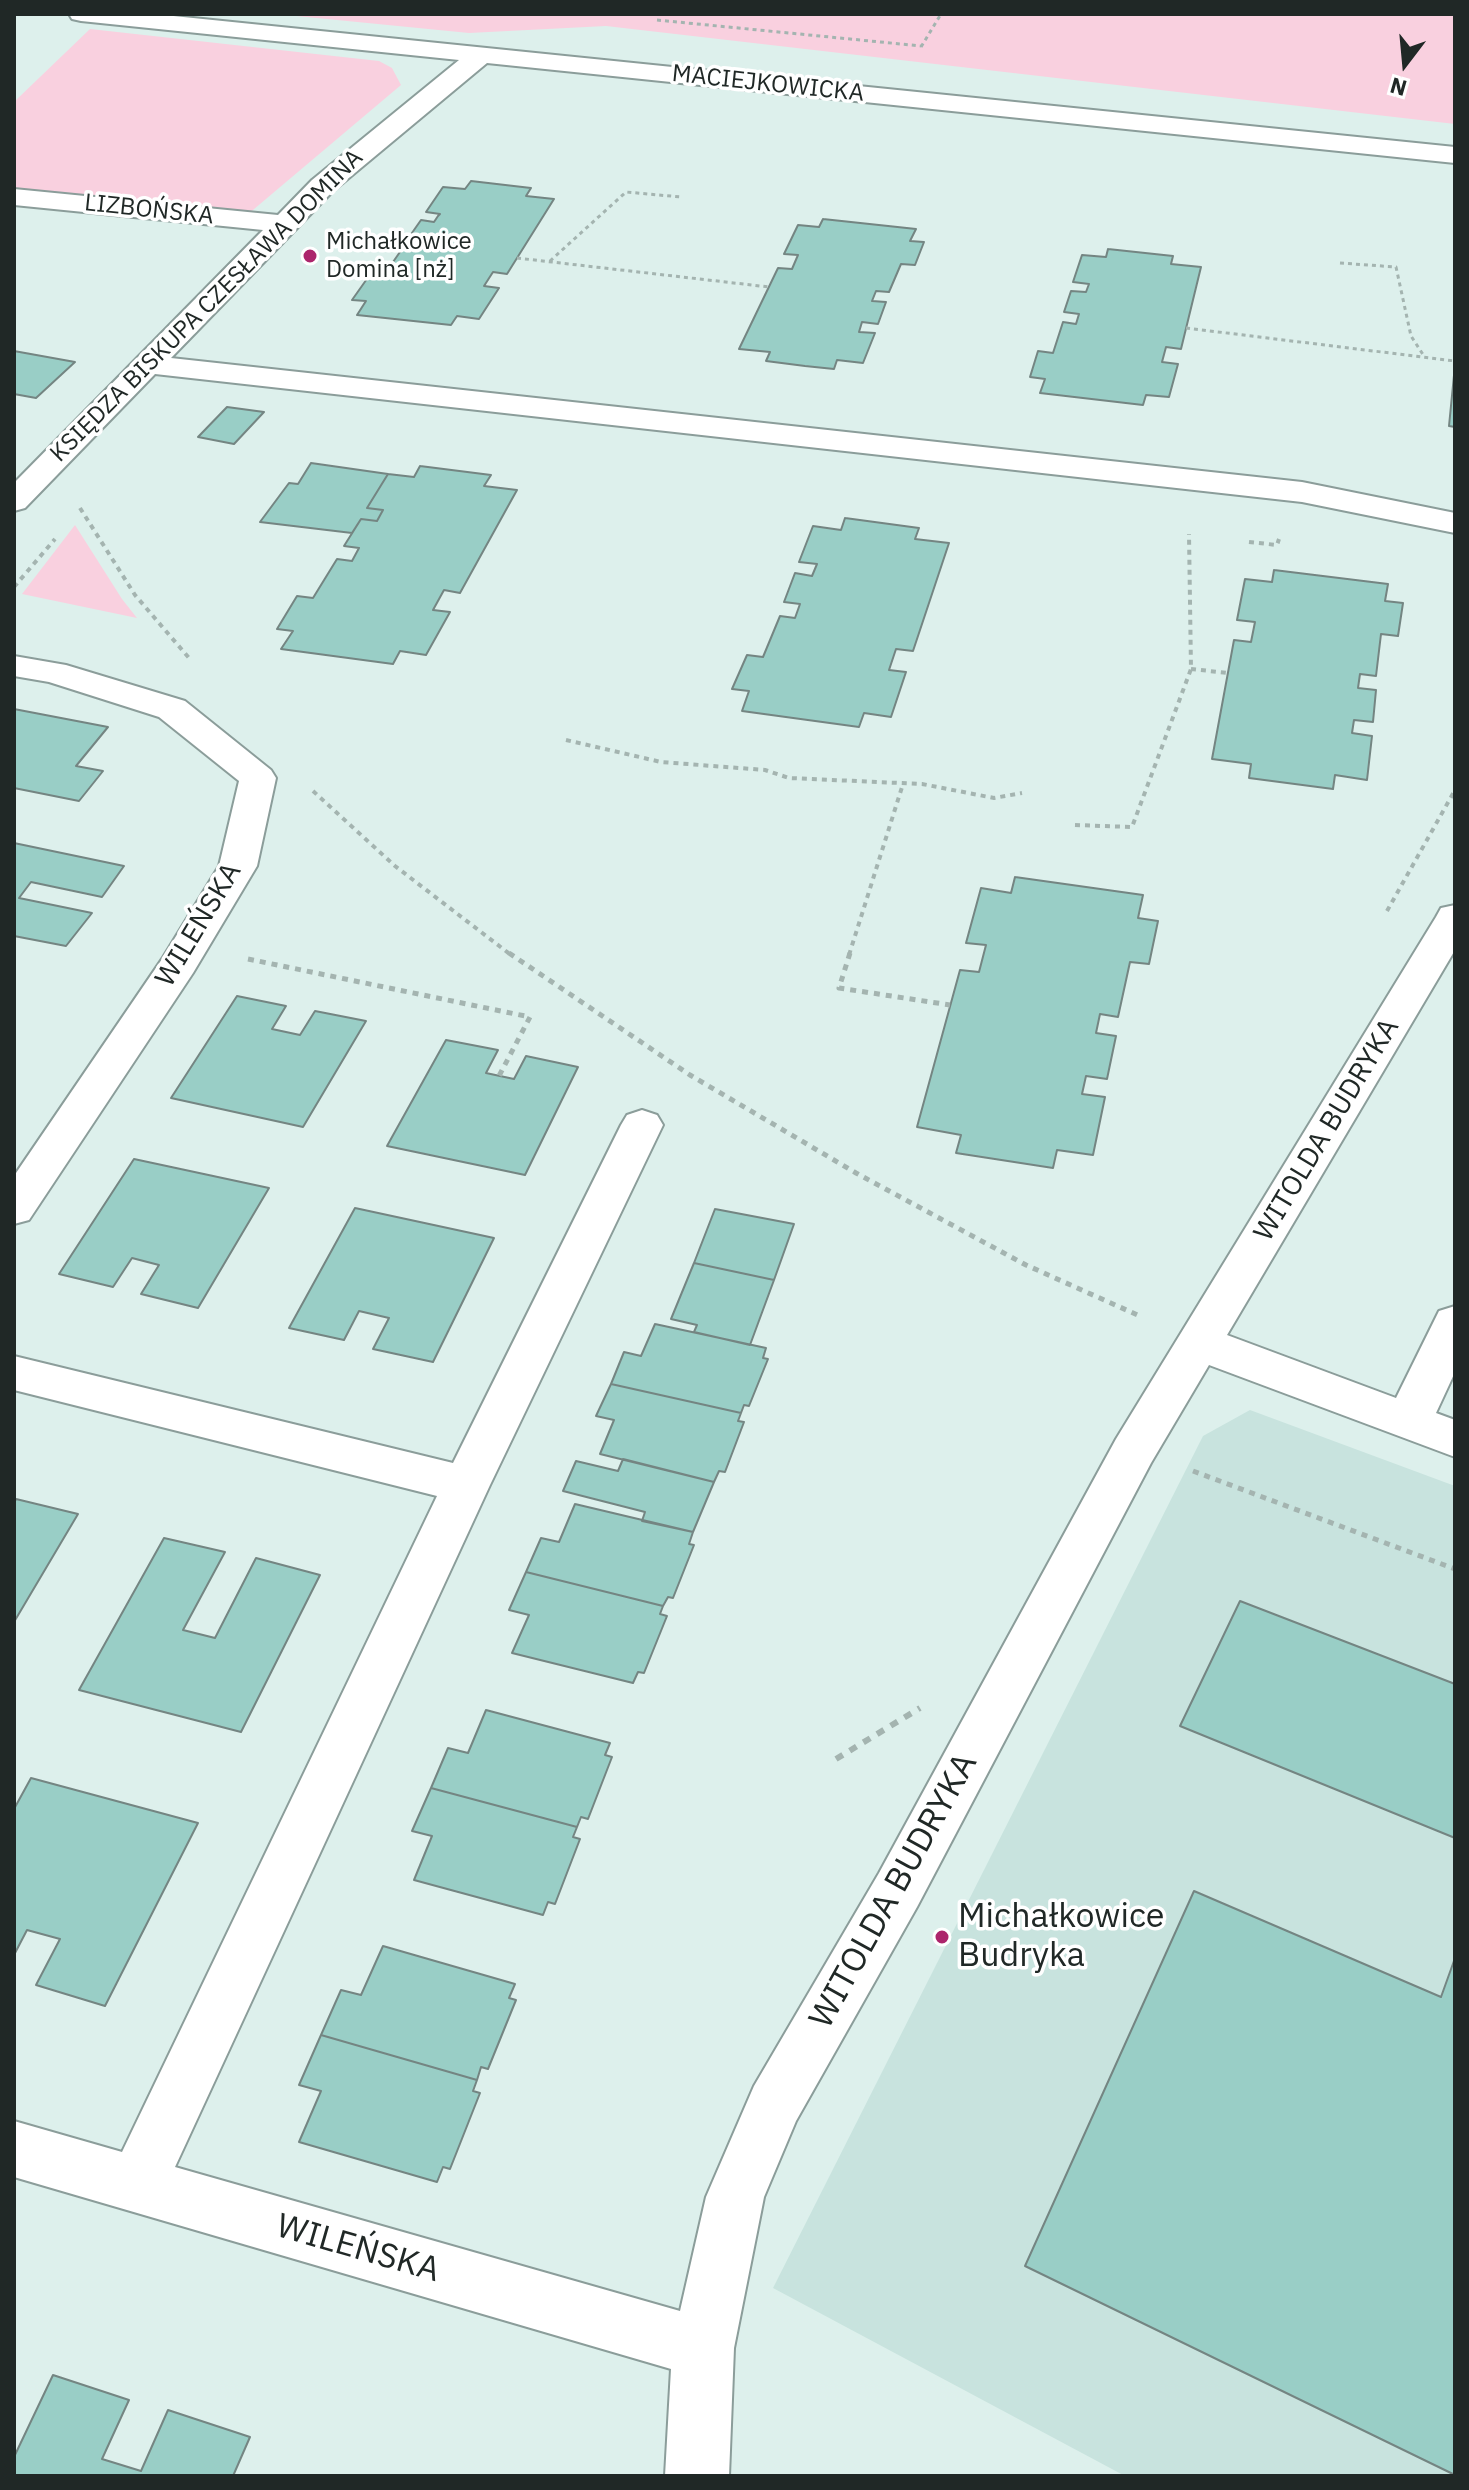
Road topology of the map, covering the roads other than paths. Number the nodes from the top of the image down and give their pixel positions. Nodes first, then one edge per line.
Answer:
1 (81, 14) edge
2 (480, 56) junction
3 (1455, 155) edge
4 (14, 197) edge
5 (283, 224) junction
6 (145, 364) junction
7 (14, 455) edge
8 (52, 460) junction
9 (14, 501) edge
10 (1455, 523) edge
11 (14, 666) edge
12 (1455, 917) edge
13 (1440, 973) edge
14 (642, 1125) dead end
15 (14, 1209) edge
16 (1455, 1323) edge
17 (1199, 1343) junction
18 (14, 1373) edge
19 (1409, 1421) junction
20 (1455, 1439) edge
21 (466, 1485) junction
22 (14, 2149) edge
23 (137, 2185) junction
24 (703, 2348) junction
25 (697, 2476) edge

1 - 2 street, MACIEJKOWICKA
2 - 3 street, MACIEJKOWICKA
2 - 5 street, KSIĘDZA BISKUPA CZESŁAWA DOMINA
4 - 5 street, LIZBOŃSKA
5 - 6 street, KSIĘDZA BISKUPA CZESŁAWA DOMINA
6 - 8 street, KSIĘDZA BISKUPA CZESŁAWA DOMINA
6 - 10 street
7 - 8 street
8 - 9 street, KSIĘDZA BISKUPA CZESŁAWA DOMINA
11 - 15 street, WILEŃSKA
12 - 13 street, WITOLDA BUDRYKA
13 - 17 street, WITOLDA BUDRYKA
14 - 21 street
16 - 19 street
17 - 19 street
17 - 24 street, WITOLDA BUDRYKA
18 - 21 street
19 - 20 street
21 - 23 street
22 - 23 street, WILEŃSKA
23 - 24 street, WILEŃSKA
24 - 25 street, WITOLDA BUDRYKA

